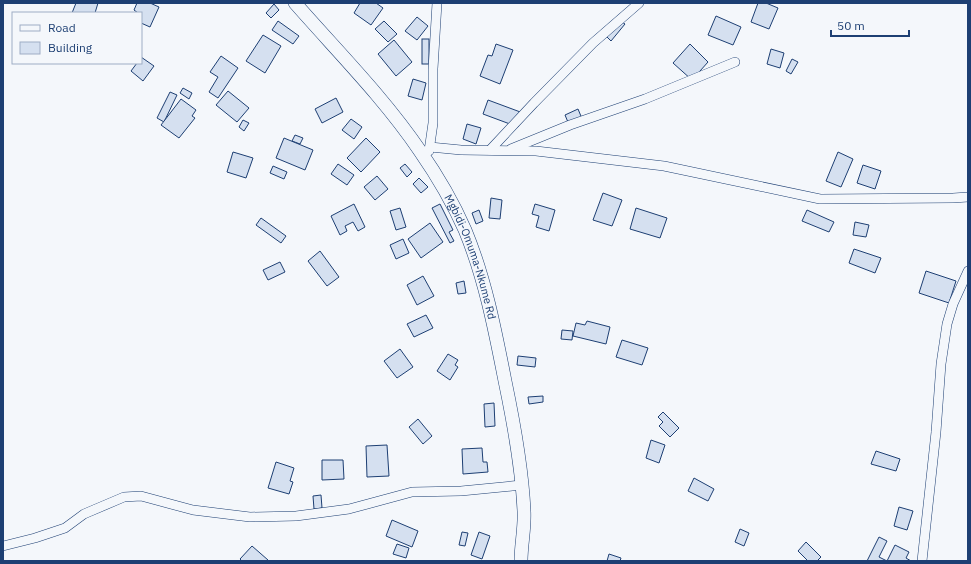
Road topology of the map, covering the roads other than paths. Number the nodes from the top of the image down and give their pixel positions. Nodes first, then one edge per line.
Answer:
1 (295, 3) edge
2 (437, 3) edge
3 (639, 3) edge
4 (735, 62) dead end
5 (430, 147) junction
6 (490, 150) junction
7 (508, 150) junction
8 (426, 160) junction
9 (968, 197) edge
10 (968, 271) edge
11 (522, 485) junction
12 (3, 546) edge
13 (521, 561) edge
14 (922, 561) edge

1 - 8 street, Mgbidi-Omuma-Nkume Rd
2 - 5 street
3 - 6 street
4 - 7 street
5 - 6 street
5 - 8 street
6 - 7 street
7 - 9 street
8 - 11 street, Mgbidi-Omuma-Nkume Rd
10 - 14 street
11 - 12 street
11 - 13 street, Mgbidi-Omuma-Nkume Rd

